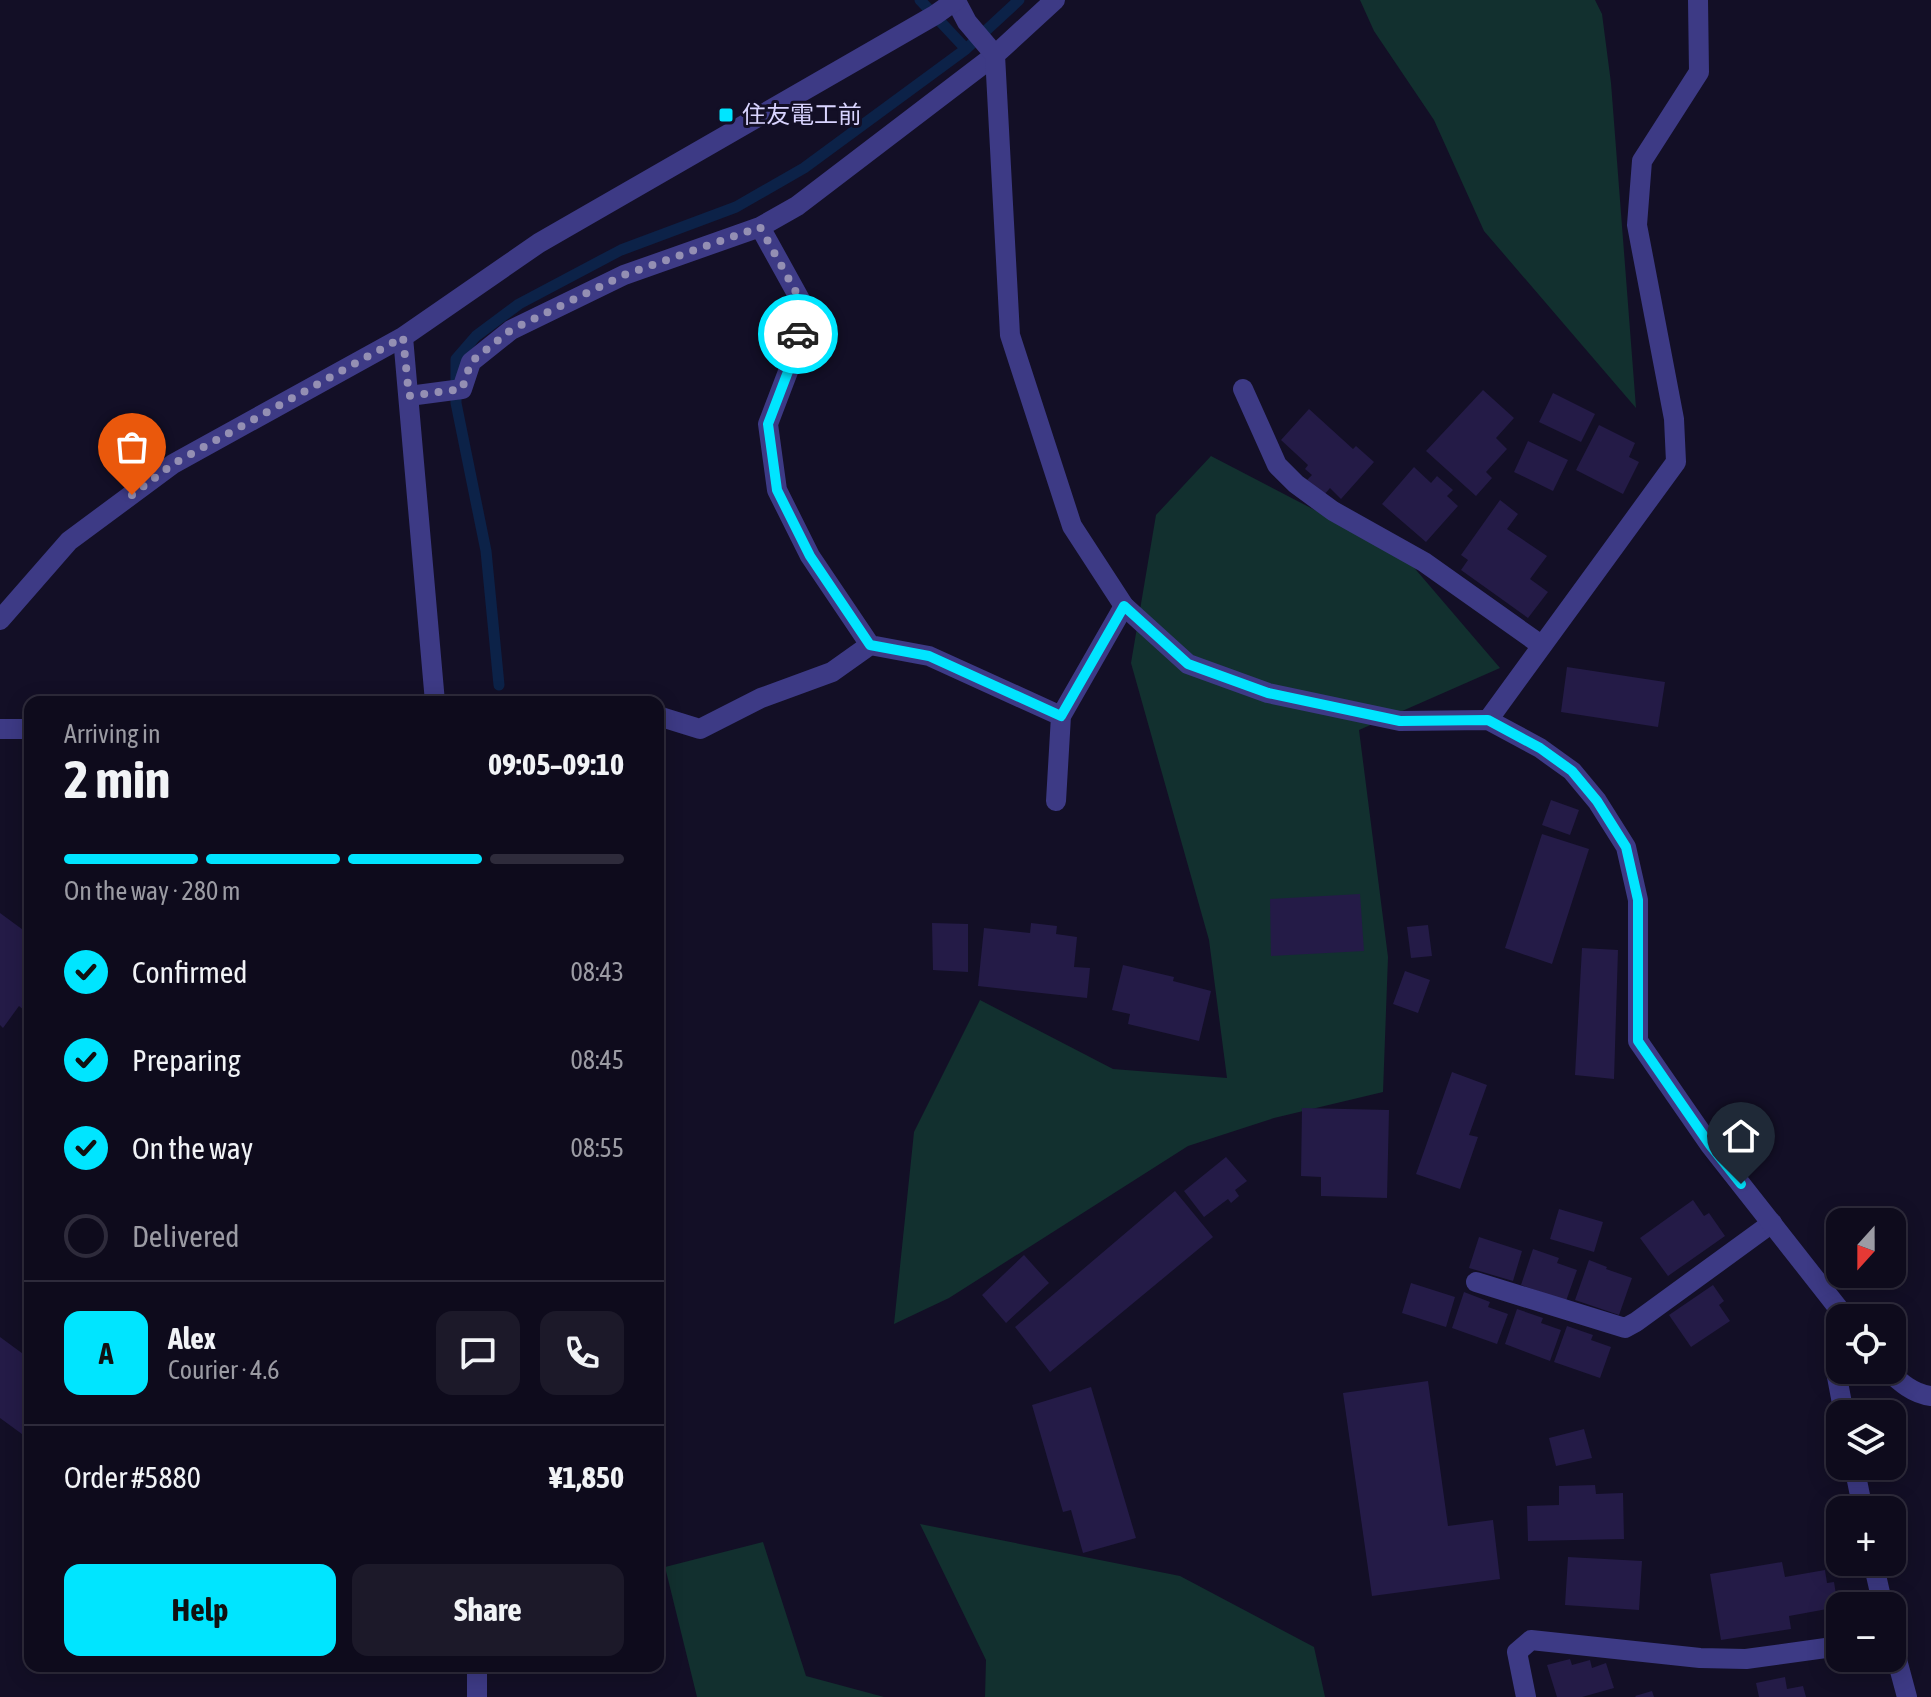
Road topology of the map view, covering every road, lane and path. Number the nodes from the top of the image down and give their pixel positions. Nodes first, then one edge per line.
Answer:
1 (956, 0) edge
2 (1055, 0) edge
3 (1698, 0) edge
4 (990, 49) junction
5 (760, 227) junction
6 (403, 337) junction
7 (1243, 389) dead end
8 (409, 396) junction
9 (1124, 606) junction
10 (0, 620) edge
11 (870, 645) junction
12 (1541, 645) junction
13 (434, 696) edge
14 (1061, 716) junction
15 (664, 718) edge
16 (1488, 720) junction
17 (0, 729) edge
18 (24, 729) edge
19 (1056, 801) dead end
20 (1772, 1223) junction
21 (1476, 1282) dead end
22 (1835, 1304) edge
23 (1902, 1384) edge
24 (1931, 1396) edge
25 (1826, 1648) edge
26 (477, 1672) edge
27 (1900, 1672) edge
28 (477, 1697) edge
29 (1526, 1697) edge
30 (1907, 1697) edge

1 - 4 street
1 - 6 street
2 - 4 street
3 - 12 street
4 - 5 street
4 - 9 street
5 - 8 street
5 - 11 street
6 - 8 street
6 - 10 street
7 - 12 street
8 - 13 street
9 - 14 street
9 - 16 street
11 - 14 street
11 - 15 street
12 - 16 street
14 - 19 street
16 - 20 street
17 - 18 street
20 - 21 street
20 - 22 street
23 - 24 street
25 - 29 street
26 - 28 street
27 - 30 street

